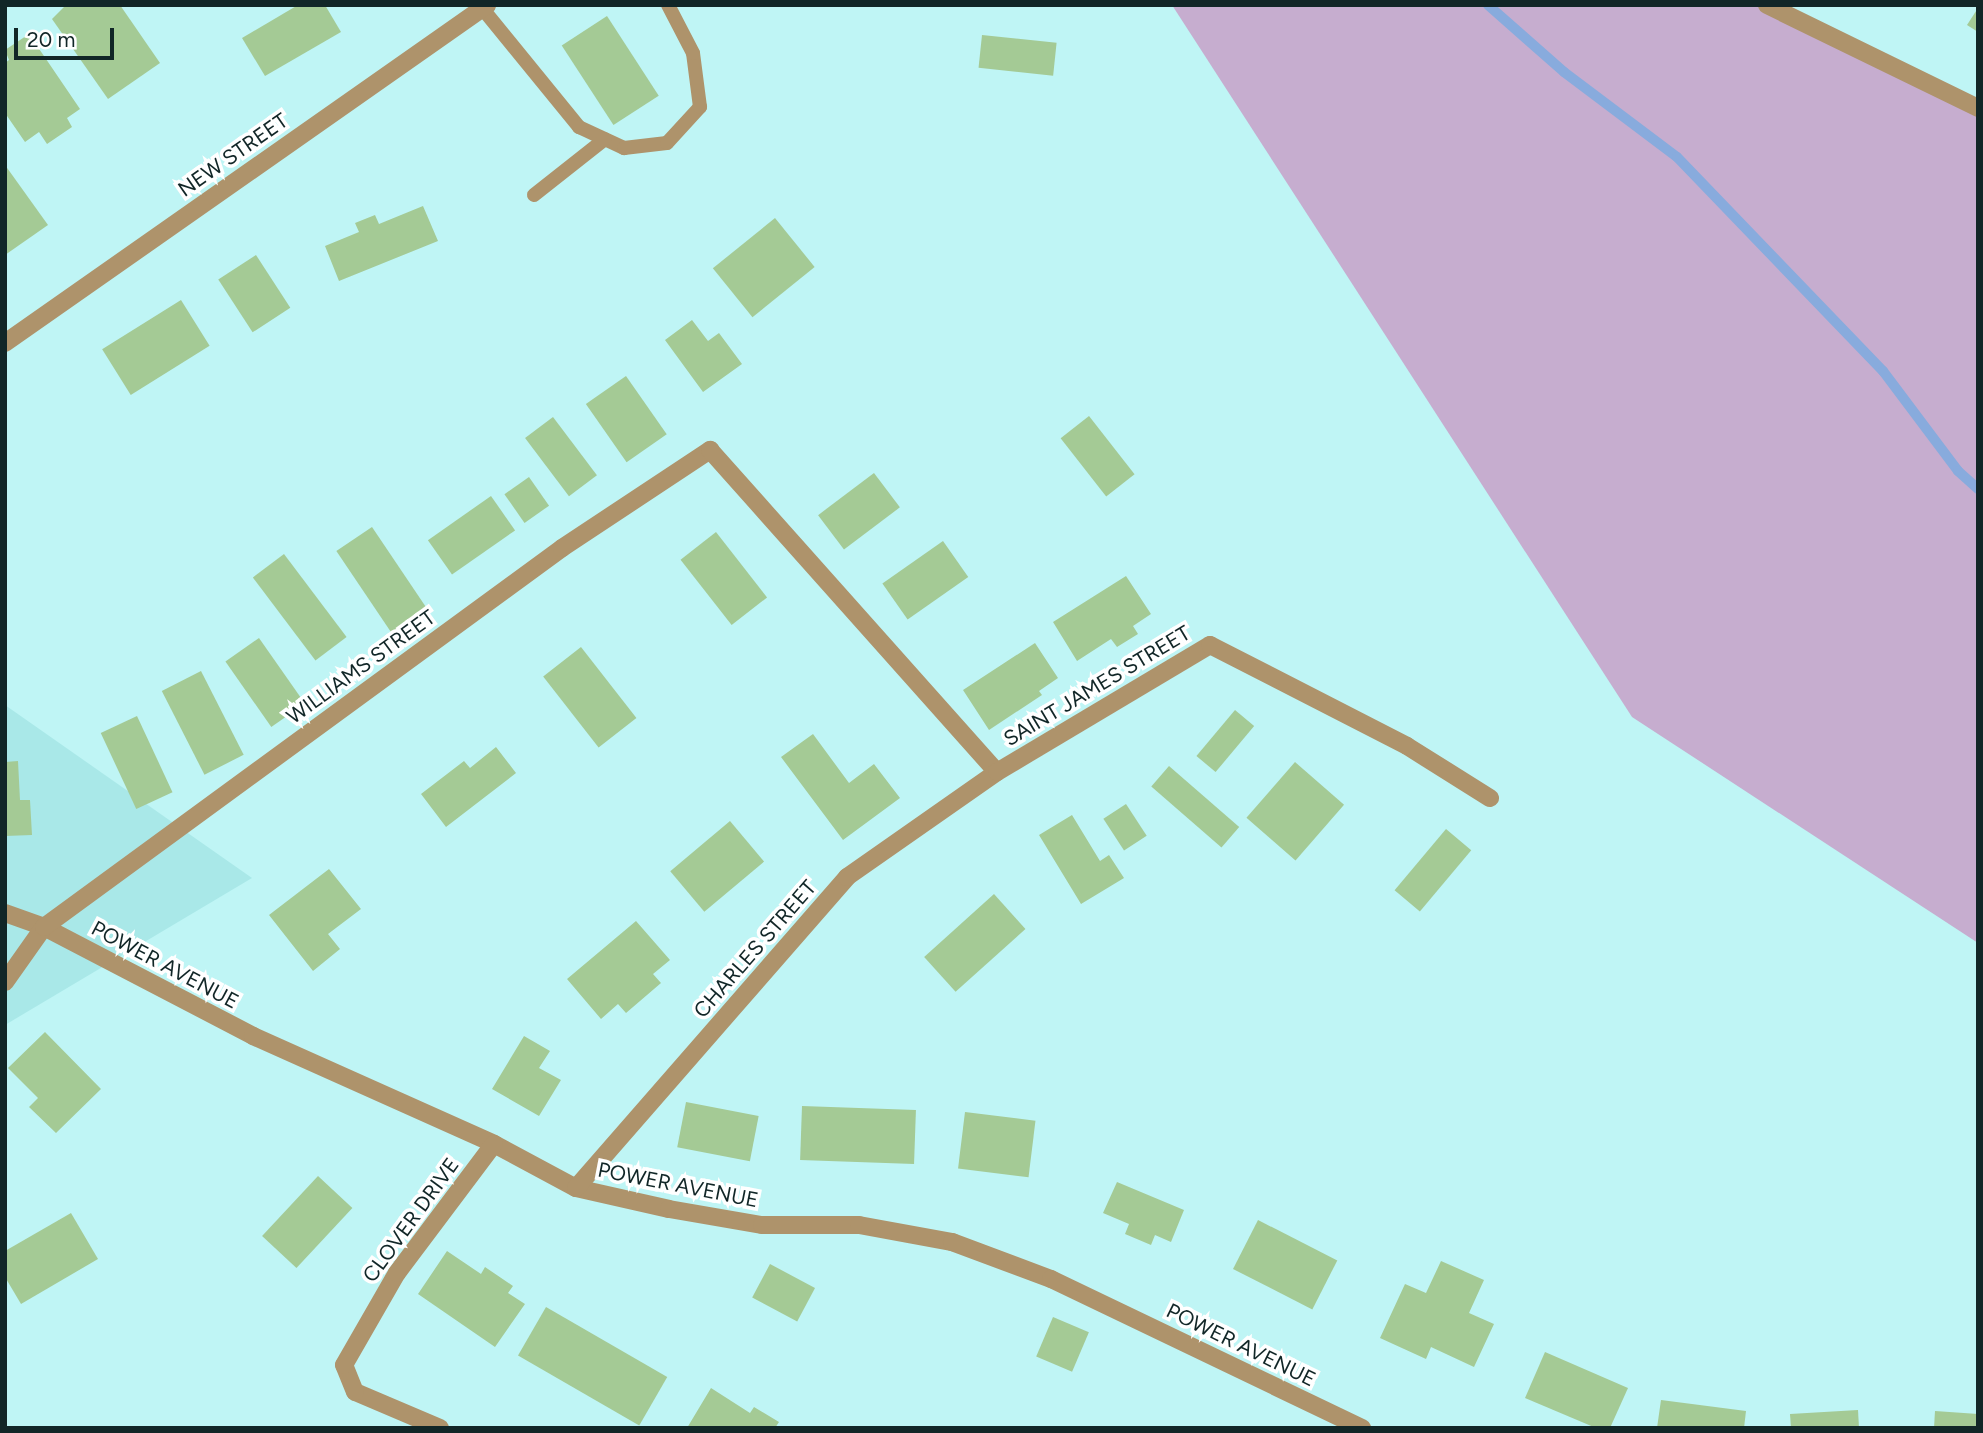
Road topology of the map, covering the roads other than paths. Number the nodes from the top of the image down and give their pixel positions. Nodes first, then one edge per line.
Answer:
1 (668, 5) edge
2 (1767, 5) edge
3 (484, 7) edge
4 (1978, 108) edge
5 (605, 139) junction
6 (534, 195) dead end
7 (5, 343) edge
8 (710, 450) joint
9 (997, 772) junction
10 (1490, 798) dead end
11 (5, 913) edge
12 (44, 927) junction
13 (5, 982) edge
14 (494, 1144) junction
15 (576, 1188) junction
16 (440, 1428) edge
17 (1362, 1428) edge

1 - 5 lane
2 - 4 street
3 - 5 lane
3 - 7 street, NEW STREET
5 - 6 lane
8 - 9 street, SAINT JAMES STREET
8 - 12 street, WILLIAMS STREET
9 - 10 street, SAINT JAMES STREET
9 - 15 street, CHARLES STREET
11 - 12 street, POWER AVENUE
12 - 13 street, WILLIAMS STREET
12 - 14 street, POWER AVENUE
14 - 15 street, POWER AVENUE
14 - 16 street, CLOVER DRIVE
15 - 17 street, POWER AVENUE

